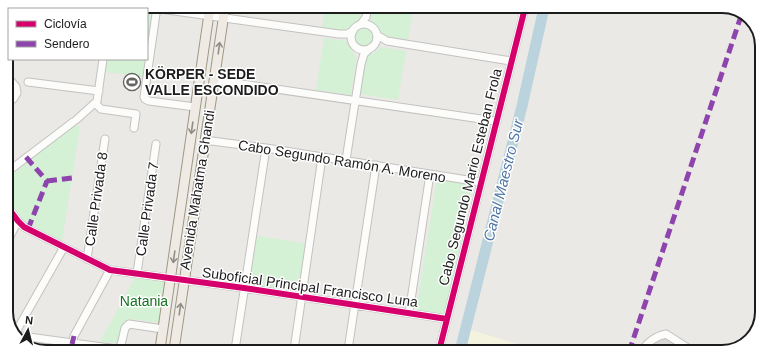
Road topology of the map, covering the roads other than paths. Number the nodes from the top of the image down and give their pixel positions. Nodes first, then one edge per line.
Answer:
1 (156, 13) edge
2 (209, 13) edge
3 (214, 13) edge
4 (224, 13) edge
5 (367, 13) edge
6 (368, 13) edge
7 (524, 13) edge
8 (223, 17) junction
9 (361, 24) junction
10 (372, 26) junction
11 (353, 31) junction
12 (339, 34) junction
13 (377, 35) junction
14 (387, 41) junction
15 (354, 44) junction
16 (371, 47) junction
17 (103, 60) edge
18 (511, 61) junction
19 (361, 64) junction
20 (214, 80) junction
21 (28, 82) dead end
22 (13, 83) edge
23 (98, 91) junction
24 (13, 99) edge
25 (355, 100) junction
26 (95, 103) junction
27 (195, 107) junction
28 (495, 121) junction
29 (134, 128) dead end
30 (105, 139) dead end
31 (204, 140) junction
32 (156, 144) dead end
33 (266, 148) junction
34 (322, 157) junction
35 (346, 160) junction
36 (376, 165) junction
37 (13, 167) edge
38 (430, 174) junction
39 (480, 182) junction
40 (13, 214) edge
41 (18, 221) junction
42 (13, 231) edge
43 (64, 247) junction
44 (87, 259) junction
45 (110, 270) junction
46 (137, 273) junction
47 (170, 278) junction
48 (184, 280) junction
49 (244, 288) junction
50 (302, 297) junction
51 (355, 305) junction
52 (409, 313) junction
53 (447, 319) junction
54 (18, 329) edge
55 (163, 329) junction
56 (23, 335) edge
57 (72, 344) junction
58 (81, 345) edge
59 (121, 345) edge
60 (161, 345) edge
61 (175, 345) edge
62 (236, 345) edge
63 (295, 345) edge
64 (349, 345) edge
65 (440, 345) edge
66 (646, 345) edge
67 (683, 345) edge

1 - 27 street
2 - 27 main road, Avenida Mahatma Ghandi
3 - 8 street
4 - 8 main road, Avenida Mahatma Ghandi
5 - 9 street
6 - 10 street
7 - 18 street, Cabo Segundo Mario Esteban Frola
8 - 12 street
20 -> 8 main road, Avenida Mahatma Ghandi
9 - 10 street
9 - 11 street
10 - 13 street
11 - 12 street
11 - 15 street
12 - 15 street
13 - 14 street
13 - 16 street
14 - 16 street
14 - 18 street
15 - 16 street
15 - 19 street
16 - 19 street
17 - 23 street
18 - 28 street, Cabo Segundo Mario Esteban Frola
19 - 25 street
20 - 25 street
20 - 31 main road, Avenida Mahatma Ghandi
21 - 23 street
22 - 24 street
23 - 26 street
25 - 28 street
25 - 35 street
26 - 29 street
26 - 37 street
27 -> 47 main road, Avenida Mahatma Ghandi
28 - 39 street, Cabo Segundo Mario Esteban Frola
30 - 44 street, Calle Privada 8
31 - 33 street, Cabo Segundo Ramón A. Moreno
31 - 48 main road, Avenida Mahatma Ghandi
32 - 46 street, Calle Privada 7
33 - 34 street, Cabo Segundo Ramón A. Moreno
33 - 49 street
34 - 35 street, Cabo Segundo Ramón A. Moreno
34 - 50 street
35 - 36 street, Cabo Segundo Ramón A. Moreno
36 - 38 street, Cabo Segundo Ramón A. Moreno
36 - 51 street
38 - 39 street, Cabo Segundo Ramón A. Moreno
38 - 52 street
39 - 53 street, Cabo Segundo Mario Esteban Frola
40 - 41 street, Suboficial Principal Francisco Luna
41 - 42 street
41 - 43 street, Suboficial Principal Francisco Luna
43 - 44 street, Suboficial Principal Francisco Luna
43 - 54 street
44 - 45 street, Suboficial Principal Francisco Luna
45 - 46 street, Suboficial Principal Francisco Luna
45 - 57 street
46 - 47 street, Suboficial Principal Francisco Luna
47 - 48 street, Suboficial Principal Francisco Luna
47 - 55 main road, Avenida Mahatma Ghandi
48 - 49 street, Suboficial Principal Francisco Luna
61 -> 48 main road, Avenida Mahatma Ghandi
49 - 50 street, Suboficial Principal Francisco Luna
49 - 62 street
50 - 51 street, Suboficial Principal Francisco Luna
50 - 63 street
51 - 52 street, Suboficial Principal Francisco Luna
51 - 64 street
52 - 53 street, Suboficial Principal Francisco Luna
53 - 65 street, Cabo Segundo Mario Esteban Frola
55 - 59 street
55 - 60 main road, Avenida Mahatma Ghandi
56 - 57 street
57 - 58 street
66 - 67 street

